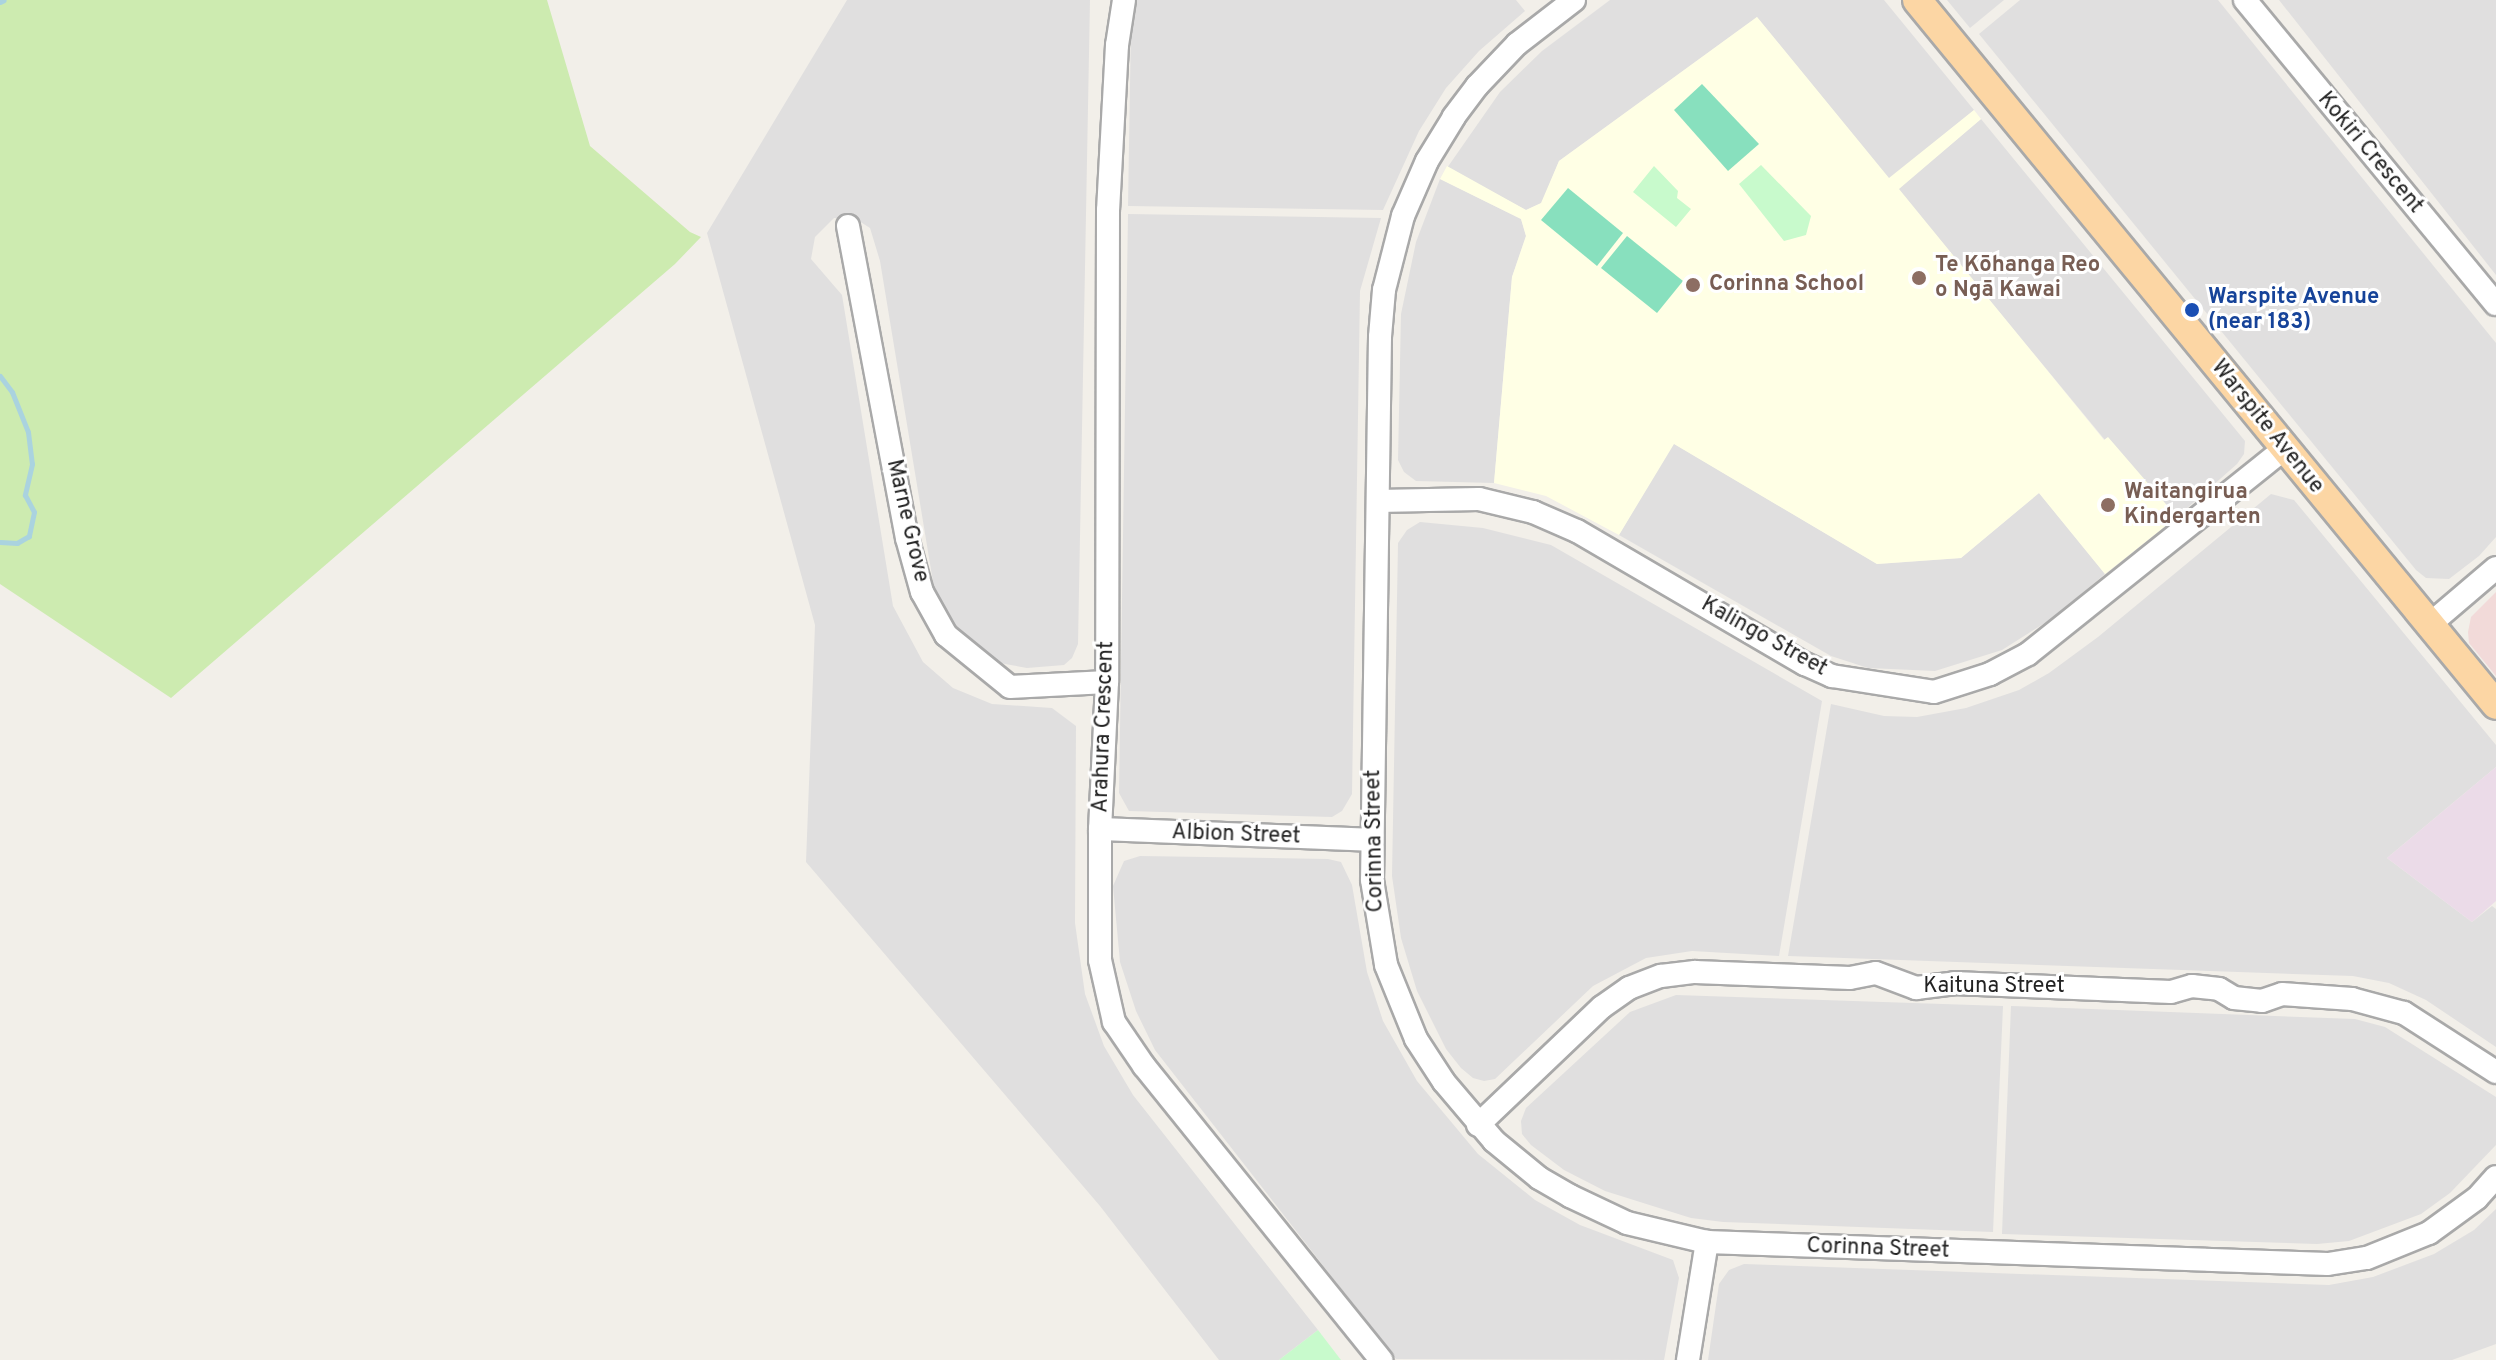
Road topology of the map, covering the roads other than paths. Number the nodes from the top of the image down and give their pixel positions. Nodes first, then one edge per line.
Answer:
1 (1124, 0) edge
2 (1574, 0) edge
3 (1917, 0) edge
4 (2245, 0) edge
5 (848, 226) dead end
6 (2496, 304) edge
7 (2284, 449) junction
8 (1378, 501) junction
9 (2496, 568) edge
10 (2429, 625) junction
11 (1107, 682) junction
12 (2496, 705) edge
13 (1100, 829) junction
14 (1371, 840) junction
15 (2496, 1072) edge
16 (1478, 1125) junction
17 (2496, 1177) edge
18 (1707, 1242) junction
19 (1381, 1360) edge
20 (1688, 1360) edge

1 - 11 street, Arahura Crescent
2 - 8 street, Corinna Street
3 - 7 main road, Warspite Avenue
4 - 6 street, Kokiri Crescent
5 - 11 street, Marne Grove
7 - 8 street, Kalingo Street
7 - 10 main road, Warspite Avenue
8 - 14 street, Corinna Street
9 - 10 street
10 - 12 main road, Warspite Avenue
11 - 13 street, Arahura Crescent
13 - 14 street, Albion Street
13 - 19 street, Arahura Crescent
14 - 16 street, Corinna Street
15 - 16 street, Kaituna Street
16 - 18 street, Corinna Street
17 - 18 street, Corinna Street
18 - 20 street

